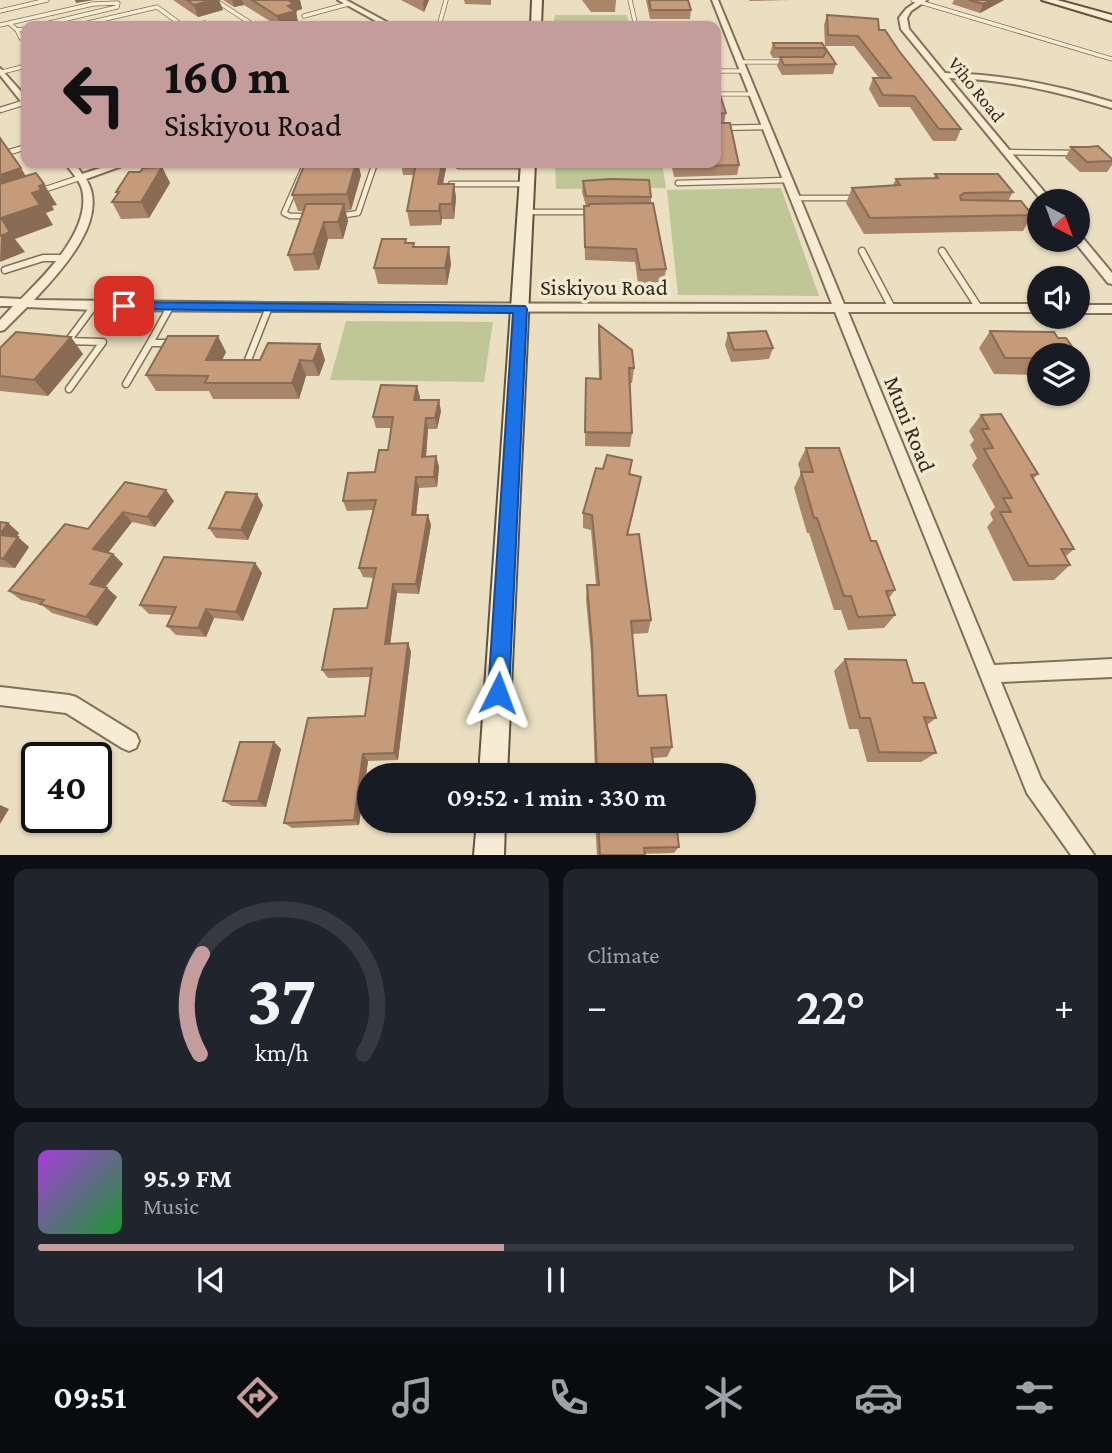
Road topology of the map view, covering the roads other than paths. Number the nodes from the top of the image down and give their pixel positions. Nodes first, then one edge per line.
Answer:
1 (47, 0) edge
2 (215, 0) edge
3 (446, 0) edge
4 (537, 0) edge
5 (630, 0) edge
6 (715, 0) edge
7 (1047, 0) edge
8 (919, 1) edge
9 (345, 2) edge
10 (0, 11) edge
11 (304, 16) dead end
12 (1112, 18) edge
13 (58, 21) edge
14 (97, 21) edge
15 (176, 21) edge
16 (247, 21) edge
17 (381, 21) edge
18 (440, 21) edge
19 (536, 21) edge
20 (635, 21) edge
21 (721, 21) edge
22 (721, 22) edge
23 (9, 23) junction
24 (0, 25) edge
25 (17, 30) junction
26 (21, 30) edge
27 (21, 38) edge
28 (1112, 59) edge
29 (793, 62) edge
30 (741, 66) junction
31 (21, 67) edge
32 (721, 69) edge
33 (1, 71) edge
34 (943, 75) junction
35 (721, 94) edge
36 (752, 94) junction
37 (21, 96) edge
38 (21, 104) edge
39 (1112, 105) edge
40 (0, 110) edge
41 (766, 127) junction
42 (721, 128) edge
43 (21, 149) edge
44 (1006, 152) junction
45 (1081, 153) edge
46 (0, 155) edge
47 (73, 168) edge
48 (110, 168) edge
49 (304, 168) edge
50 (373, 168) edge
51 (528, 168) edge
52 (79, 178) junction
53 (787, 180) junction
54 (678, 183) dead end
55 (451, 184) edge
56 (527, 184) junction
57 (1037, 189) edge
58 (34, 192) edge
59 (794, 198) junction
60 (862, 198) edge
61 (525, 212) junction
62 (593, 212) edge
63 (1012, 212) edge
64 (1027, 212) edge
65 (314, 216) edge
66 (326, 216) edge
67 (862, 251) dead end
68 (942, 251) dead end
69 (1089, 252) edge
70 (64, 258) junction
71 (5, 270) dead end
72 (1112, 280) edge
73 (0, 302) edge
74 (22, 303) junction
75 (93, 306) junction
76 (170, 307) junction
77 (269, 307) junction
78 (838, 307) junction
79 (892, 308) junction
80 (979, 308) junction
81 (1027, 308) edge
82 (520, 309) junction
83 (1090, 309) edge
84 (1112, 309) edge
85 (0, 327) edge
86 (56, 341) edge
87 (68, 341) junction
88 (150, 343) junction
89 (177, 343) edge
90 (248, 360) edge
91 (126, 384) dead end
92 (69, 389) dead end
93 (1112, 668) edge
94 (987, 674) junction
95 (0, 696) edge
96 (129, 741) dead end
97 (495, 763) edge
98 (490, 833) edge
99 (489, 855) edge
100 (1084, 855) edge

1 - 10 lane
2 - 16 lane
3 - 18 lane
4 - 19 street
5 - 20 lane
6 - 21 street, Muni Road
7 - 12 street
8 - 28 lane
8 - 34 street, Viho Road
9 - 11 lane
9 - 17 street
13 - 23 lane
14 - 15 lane
22 - 30 street, Muni Road
23 - 24 lane
23 - 25 lane
25 - 26 lane
25 - 27 lane
29 - 30 lane
30 - 32 lane
30 - 36 street, Muni Road
31 - 33 lane
33 - 37 street
34 - 39 street
34 - 44 street, Viho Road
35 - 36 lane
36 - 41 street, Muni Road
38 - 40 lane
41 - 42 lane
41 - 53 street, Muni Road
43 - 46 lane
44 - 45 lane
44 - 57 street, Viho Road
47 - 52 street
48 - 52 street
49 - 65 lane
50 - 66 lane
51 - 56 street
52 - 58 lane
52 - 70 street
53 - 54 lane
53 - 59 street, Muni Road
55 - 56 lane
56 - 61 street
59 - 60 lane
59 - 78 street, Muni Road
61 - 62 lane
61 - 82 street
63 - 64 lane
67 - 79 lane
68 - 80 lane
69 - 72 street
70 - 71 lane
70 - 74 street
73 - 74 street, Siskiyou Road
74 - 75 street, Siskiyou Road
74 - 85 street
75 - 76 street, Siskiyou Road
75 - 87 lane
76 - 77 street, Siskiyou Road
76 - 88 lane
77 - 82 street, Siskiyou Road
77 - 90 lane
78 - 79 street, Siskiyou Road
78 - 82 street, Siskiyou Road
78 - 94 street, Muni Road
79 - 80 street, Siskiyou Road
80 - 81 street, Siskiyou Road
82 - 97 street
83 - 84 street
86 - 87 lane
87 - 92 lane
88 - 89 lane
88 - 91 lane
93 - 94 street
94 - 100 street, Muni Road
95 - 96 street
98 - 99 street

